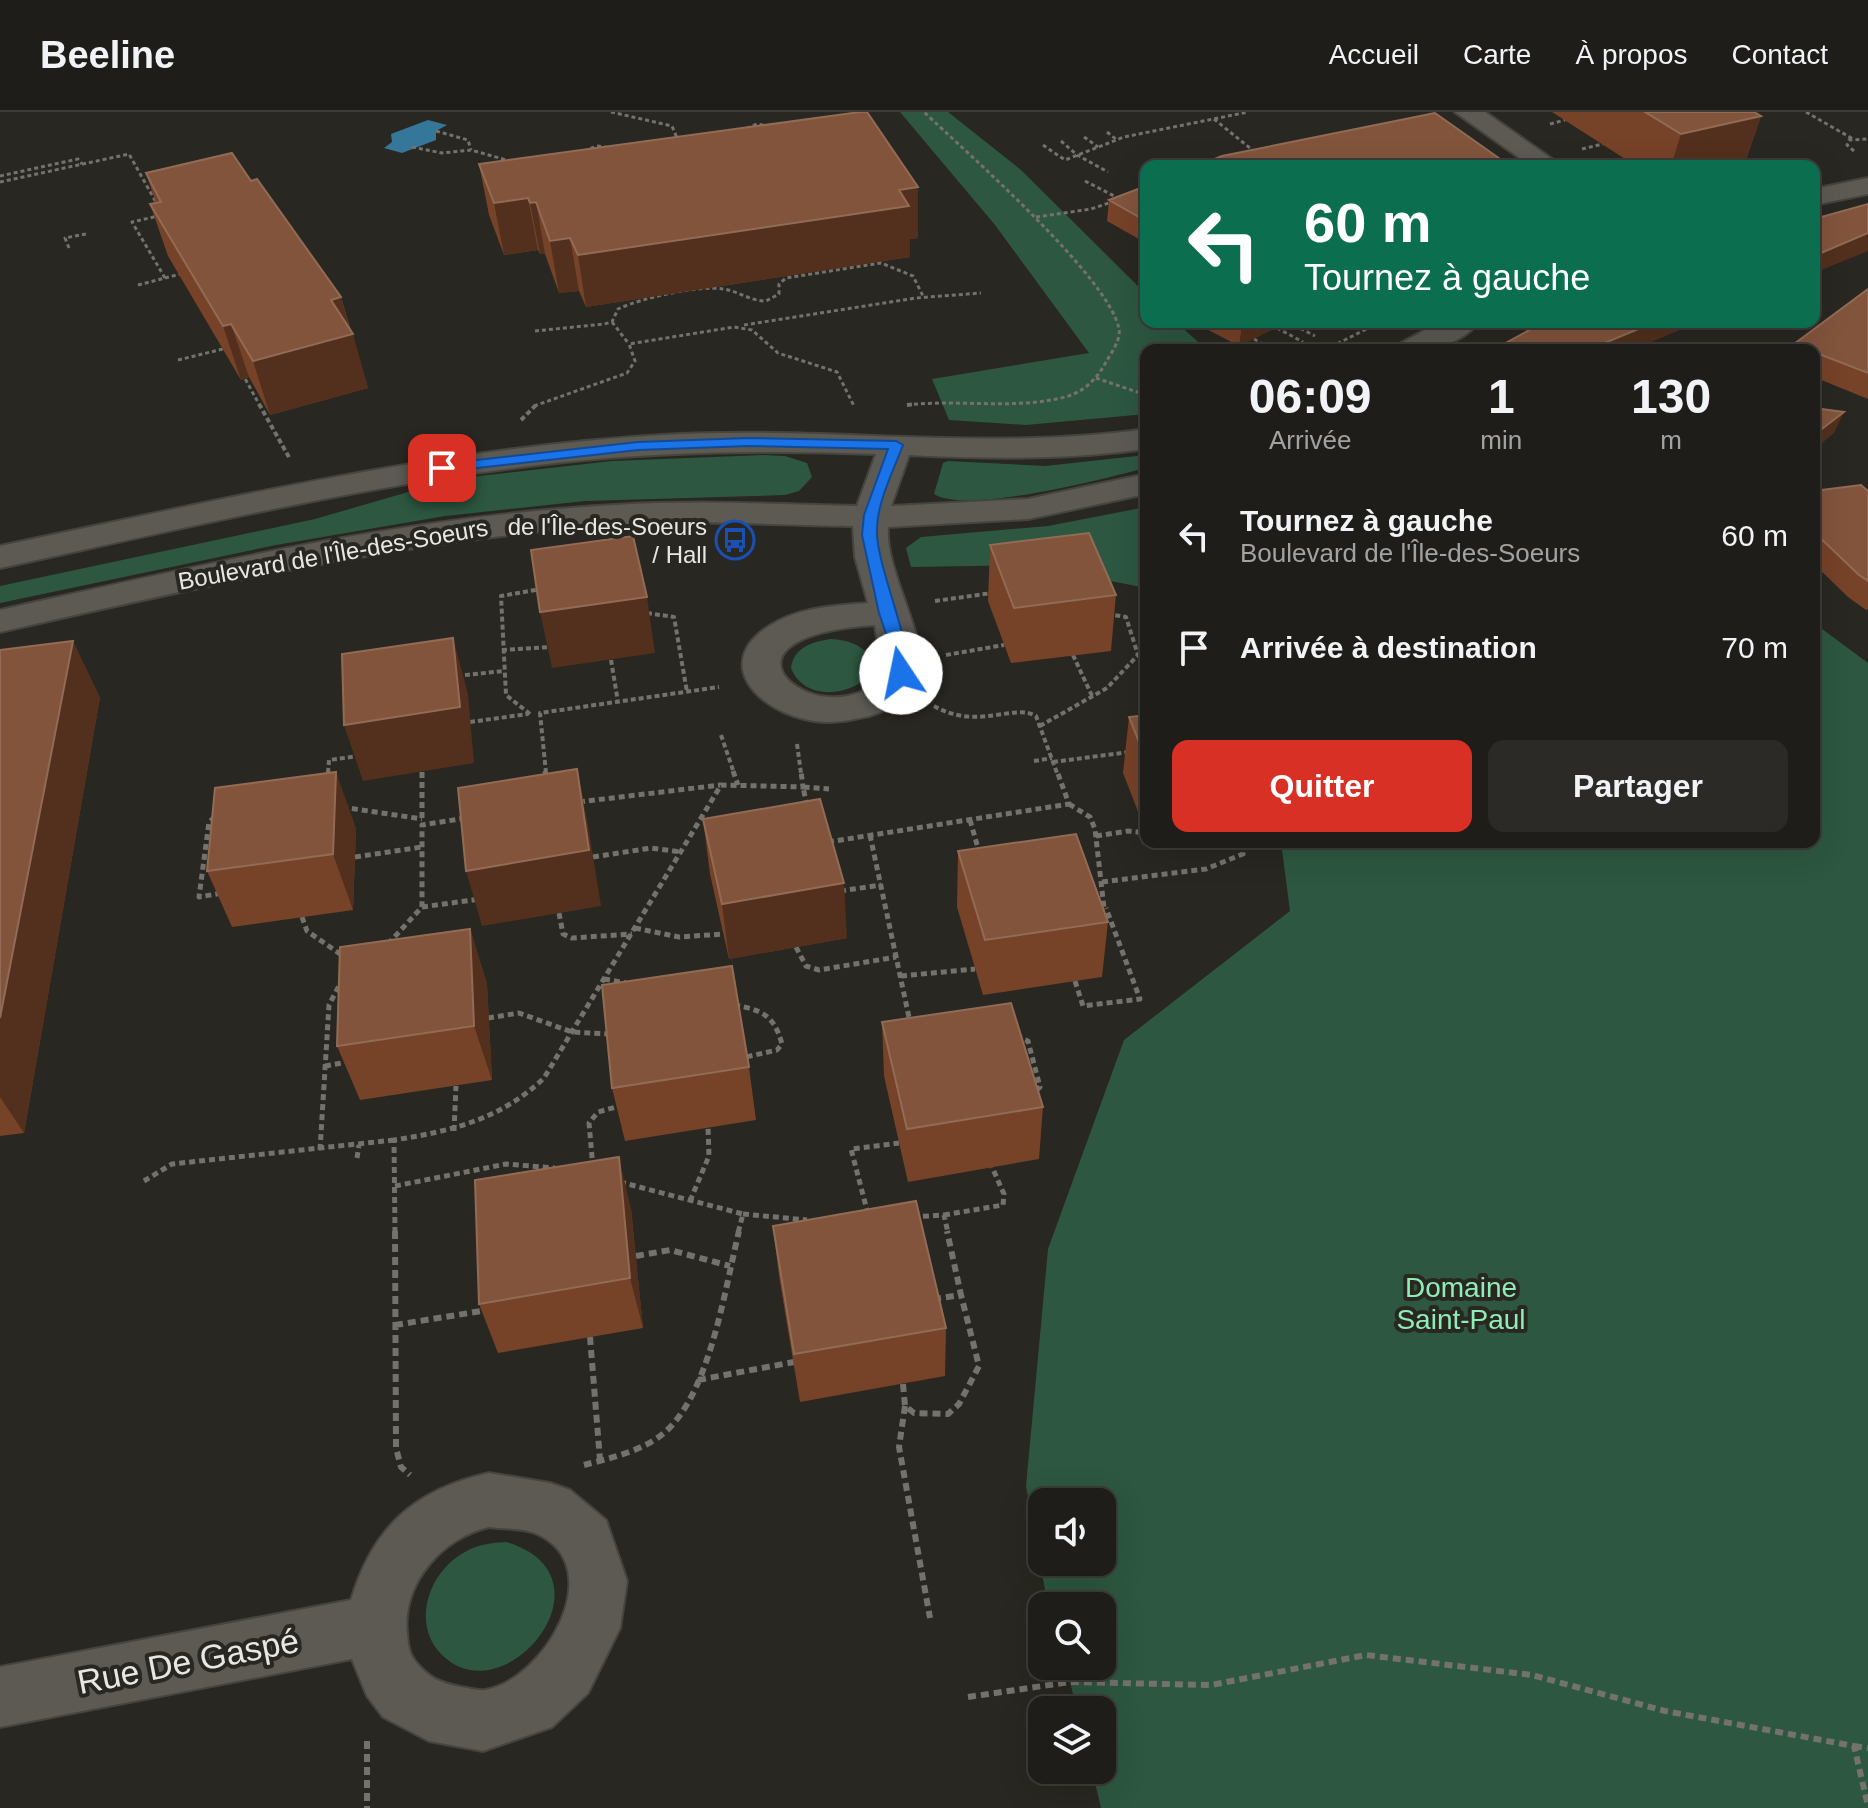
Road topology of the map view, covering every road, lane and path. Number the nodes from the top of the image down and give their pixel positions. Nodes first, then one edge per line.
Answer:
1 (611, 112) edge
2 (924, 112) edge
3 (1248, 112) edge
4 (1468, 112) edge
5 (1806, 112) edge
6 (1214, 119) junction
7 (436, 131) dead end
8 (1107, 132) dead end
9 (758, 133) edge
10 (748, 135) edge
11 (1084, 137) dead end
12 (677, 138) junction
13 (1853, 139) junction
14 (1868, 139) edge
15 (691, 140) edge
16 (1117, 140) junction
17 (1061, 141) dead end
18 (664, 144) edge
19 (1043, 145) dead end
20 (412, 147) dead end
21 (1098, 147) junction
22 (471, 150) junction
23 (1859, 153) dead end
24 (612, 155) edge
25 (1077, 155) junction
26 (584, 158) edge
27 (1249, 160) edge
28 (1540, 160) edge
29 (514, 162) edge
30 (1108, 172) dead end
31 (0, 179) edge
32 (1085, 181) dead end
33 (1868, 186) edge
34 (1133, 194) edge
35 (1820, 196) edge
36 (1119, 199) junction
37 (1105, 204) junction
38 (1129, 204) edge
39 (1114, 209) edge
40 (154, 217) junction
41 (1035, 217) junction
42 (160, 228) edge
43 (86, 234) dead end
44 (69, 248) dead end
45 (179, 262) edge
46 (832, 269) junction
47 (185, 273) junction
48 (836, 276) edge
49 (165, 278) junction
50 (192, 284) edge
51 (138, 285) dead end
52 (981, 293) dead end
53 (673, 295) junction
54 (924, 298) junction
55 (763, 301) junction
56 (676, 303) edge
57 (766, 309) dead end
58 (612, 322) junction
59 (734, 327) junction
60 (1277, 328) dead end
61 (1300, 328) edge
62 (1368, 328) edge
63 (1452, 328) edge
64 (1534, 328) edge
65 (535, 331) dead end
66 (1315, 336) dead end
67 (1551, 336) edge
68 (1254, 339) dead end
69 (1303, 342) dead end
70 (629, 344) junction
71 (1263, 344) edge
72 (1337, 344) edge
73 (1421, 344) edge
74 (178, 360) dead end
75 (234, 360) edge
76 (241, 372) edge
77 (1096, 378) junction
78 (1140, 393) edge
79 (942, 401) dead end
80 (855, 409) dead end
81 (521, 427) dead end
82 (1140, 440) edge
83 (896, 445) junction
84 (293, 464) dead end
85 (1140, 485) edge
86 (871, 515) junction
87 (0, 557) edge
88 (546, 588) edge
89 (1001, 593) edge
90 (932, 601) dead end
91 (647, 613) edge
92 (887, 613) dead end
93 (1095, 615) edge
94 (0, 621) edge
95 (1004, 645) edge
96 (549, 647) edge
97 (502, 650) junction
98 (1073, 655) edge
99 (1138, 655) joint
100 (933, 657) dead end
101 (611, 660) edge
102 (503, 671) junction
103 (442, 678) edge
104 (733, 685) dead end
105 (687, 692) junction
106 (1093, 698) junction
107 (618, 702) junction
108 (931, 704) dead end
109 (540, 713) junction
110 (530, 714) junction
111 (470, 722) dead end
112 (1040, 726) junction
113 (795, 731) dead end
114 (721, 735) dead end
115 (1131, 752) edge
116 (362, 755) edge
117 (555, 756) dead end
118 (544, 758) junction
119 (1052, 760) junction
120 (1034, 761) dead end
121 (422, 772) edge
122 (547, 782) edge
123 (721, 785) junction
124 (738, 785) junction
125 (803, 787) junction
126 (326, 789) edge
127 (829, 789) dead end
128 (564, 804) edge
129 (1069, 804) junction
130 (339, 806) edge
131 (227, 811) edge
132 (810, 815) edge
133 (467, 818) edge
134 (970, 820) junction
135 (422, 822) junction
136 (1140, 832) edge
137 (870, 835) junction
138 (1096, 836) junction
139 (816, 844) edge
140 (422, 847) junction
141 (1241, 848) edge
142 (681, 852) junction
143 (355, 857) dead end
144 (593, 857) dead end
145 (981, 861) edge
146 (1102, 882) junction
147 (881, 885) junction
148 (235, 891) edge
149 (835, 891) edge
150 (480, 899) edge
151 (422, 907) junction
152 (1106, 908) junction
153 (1093, 910) edge
154 (559, 913) edge
155 (302, 917) edge
156 (634, 931) junction
157 (724, 934) edge
158 (796, 947) edge
159 (381, 948) edge
160 (896, 957) junction
161 (356, 963) edge
162 (975, 969) edge
163 (901, 976) junction
164 (604, 979) junction
165 (352, 981) edge
166 (1075, 981) edge
167 (629, 984) edge
168 (729, 1004) edge
169 (488, 1018) dead end
170 (912, 1029) edge
171 (572, 1032) junction
172 (619, 1033) edge
173 (1004, 1037) edge
174 (746, 1057) edge
175 (361, 1060) edge
176 (325, 1066) junction
177 (456, 1086) edge
178 (1021, 1097) edge
179 (621, 1106) edge
180 (708, 1127) edge
181 (454, 1131) junction
182 (394, 1140) junction
183 (899, 1143) edge
184 (359, 1145) junction
185 (320, 1150) junction
186 (357, 1158) dead end
187 (540, 1166) junction
188 (992, 1167) edge
189 (569, 1171) edge
190 (583, 1174) edge
191 (607, 1179) edge
192 (540, 1180) edge
193 (144, 1181) dead end
194 (395, 1186) junction
195 (690, 1201) junction
196 (743, 1214) junction
197 (944, 1215) junction
198 (900, 1217) edge
199 (856, 1220) edge
200 (814, 1221) edge
201 (636, 1256) dead end
202 (730, 1266) junction
203 (961, 1295) junction
204 (928, 1300) edge
205 (497, 1308) edge
206 (395, 1325) junction
207 (590, 1337) edge
208 (794, 1362) edge
209 (698, 1380) junction
210 (903, 1384) edge
211 (905, 1406) junction
212 (600, 1460) junction
213 (576, 1467) dead end
214 (420, 1482) dead end
215 (930, 1618) dead end
216 (375, 1625) dead end
217 (0, 1697) edge
218 (968, 1697) dead end
219 (367, 1732) dead end
220 (1854, 1746) junction
221 (1868, 1748) edge
222 (1868, 1806) edge
223 (367, 1808) edge

1 - 12 path
2 - 41 path
3 - 6 path
4 - 28 street
5 - 13 path
6 - 16 path
6 - 27 path
7 - 22 path
8 - 16 path
9 - 10 path
11 - 21 path
12 - 15 path
12 - 18 path
13 - 14 path
13 - 23 path
16 - 21 path
17 - 25 path
19 - 25 path
20 - 22 path
21 - 25 path
22 - 29 path
24 - 26 path
25 - 30 path
31 - 40 path
32 - 36 path
33 - 35 street
34 - 36 path
36 - 37 path
36 - 38 path
37 - 39 path
37 - 41 path
40 - 42 path
40 - 49 path
41 - 77 path
43 - 44 path
45 - 47 path
46 - 48 path
46 - 54 path
46 - 55 path
47 - 49 path
47 - 50 path
49 - 51 path
52 - 54 path
53 - 55 path
53 - 56 path
53 - 58 path
54 - 59 path
55 - 57 path
58 - 65 path
58 - 70 path
59 - 70 path
59 - 80 path
60 - 69 path
61 - 66 path
62 - 72 path
63 - 73 street
64 - 67 path
68 - 71 path
70 - 81 path
74 - 75 path
76 - 84 path
77 - 78 path
77 - 79 path
82 - 83 street
83 - 86 street
83 - 87 street
85 - 86 street, Boulevard de l'Île-des-Soeurs
86 - 92 street
86 - 94 street, Boulevard de l'Île-des-Soeurs
88 - 97 path
89 - 90 path
91 - 105 path
93 - 99 path
95 - 100 path
96 - 97 path
97 - 102 path
98 - 106 path
99 - 106 path
101 - 107 path
102 - 103 path
102 - 110 path
104 - 105 path
105 - 107 path
106 - 112 path
107 - 109 path
108 - 112 path
109 - 110 path
109 - 118 path
110 - 111 path
112 - 119 path
113 - 125 path
114 - 124 path
115 - 119 path
116 - 126 path
117 - 118 path
118 - 122 path
119 - 120 path
119 - 129 path
121 - 135 path
123 - 124 path
123 - 128 path
123 - 142 path
124 - 125 path
125 - 127 path
125 - 132 path
129 - 134 path
129 - 138 path
130 - 135 path
131 - 148 path
133 - 135 path
134 - 137 path
134 - 145 path
135 - 140 path
136 - 138 path
137 - 139 path
137 - 147 path
138 - 146 path
140 - 143 path
140 - 151 path
141 - 146 path
142 - 144 path
142 - 156 path
146 - 152 path
147 - 149 path
147 - 160 path
150 - 151 path
151 - 159 path
152 - 153 path
152 - 166 path
154 - 156 path
155 - 161 path
156 - 157 path
156 - 164 path
158 - 160 path
160 - 163 path
162 - 163 path
163 - 170 path
164 - 167 path
164 - 171 path
165 - 176 path
168 - 174 path
169 - 171 path
171 - 172 path
171 - 181 path
173 - 178 path
175 - 176 path
176 - 185 path
177 - 181 path
179 - 190 path
180 - 195 path
181 - 182 path
182 - 184 path
182 - 194 path
183 - 199 path
184 - 185 path
184 - 186 path
185 - 193 path
187 - 189 path
187 - 192 path
187 - 194 path
188 - 197 path
191 - 195 path
194 - 206 path
195 - 196 path
196 - 200 path
196 - 202 path
197 - 198 path
197 - 203 path
201 - 202 path
202 - 209 path
203 - 204 path
203 - 211 path
205 - 206 path
206 - 214 path
207 - 212 path
208 - 209 path
209 - 212 path
210 - 211 path
211 - 215 path
212 - 213 path
216 - 217 street, Rue De Gaspé
218 - 220 path
219 - 223 path
220 - 221 path
220 - 222 path

